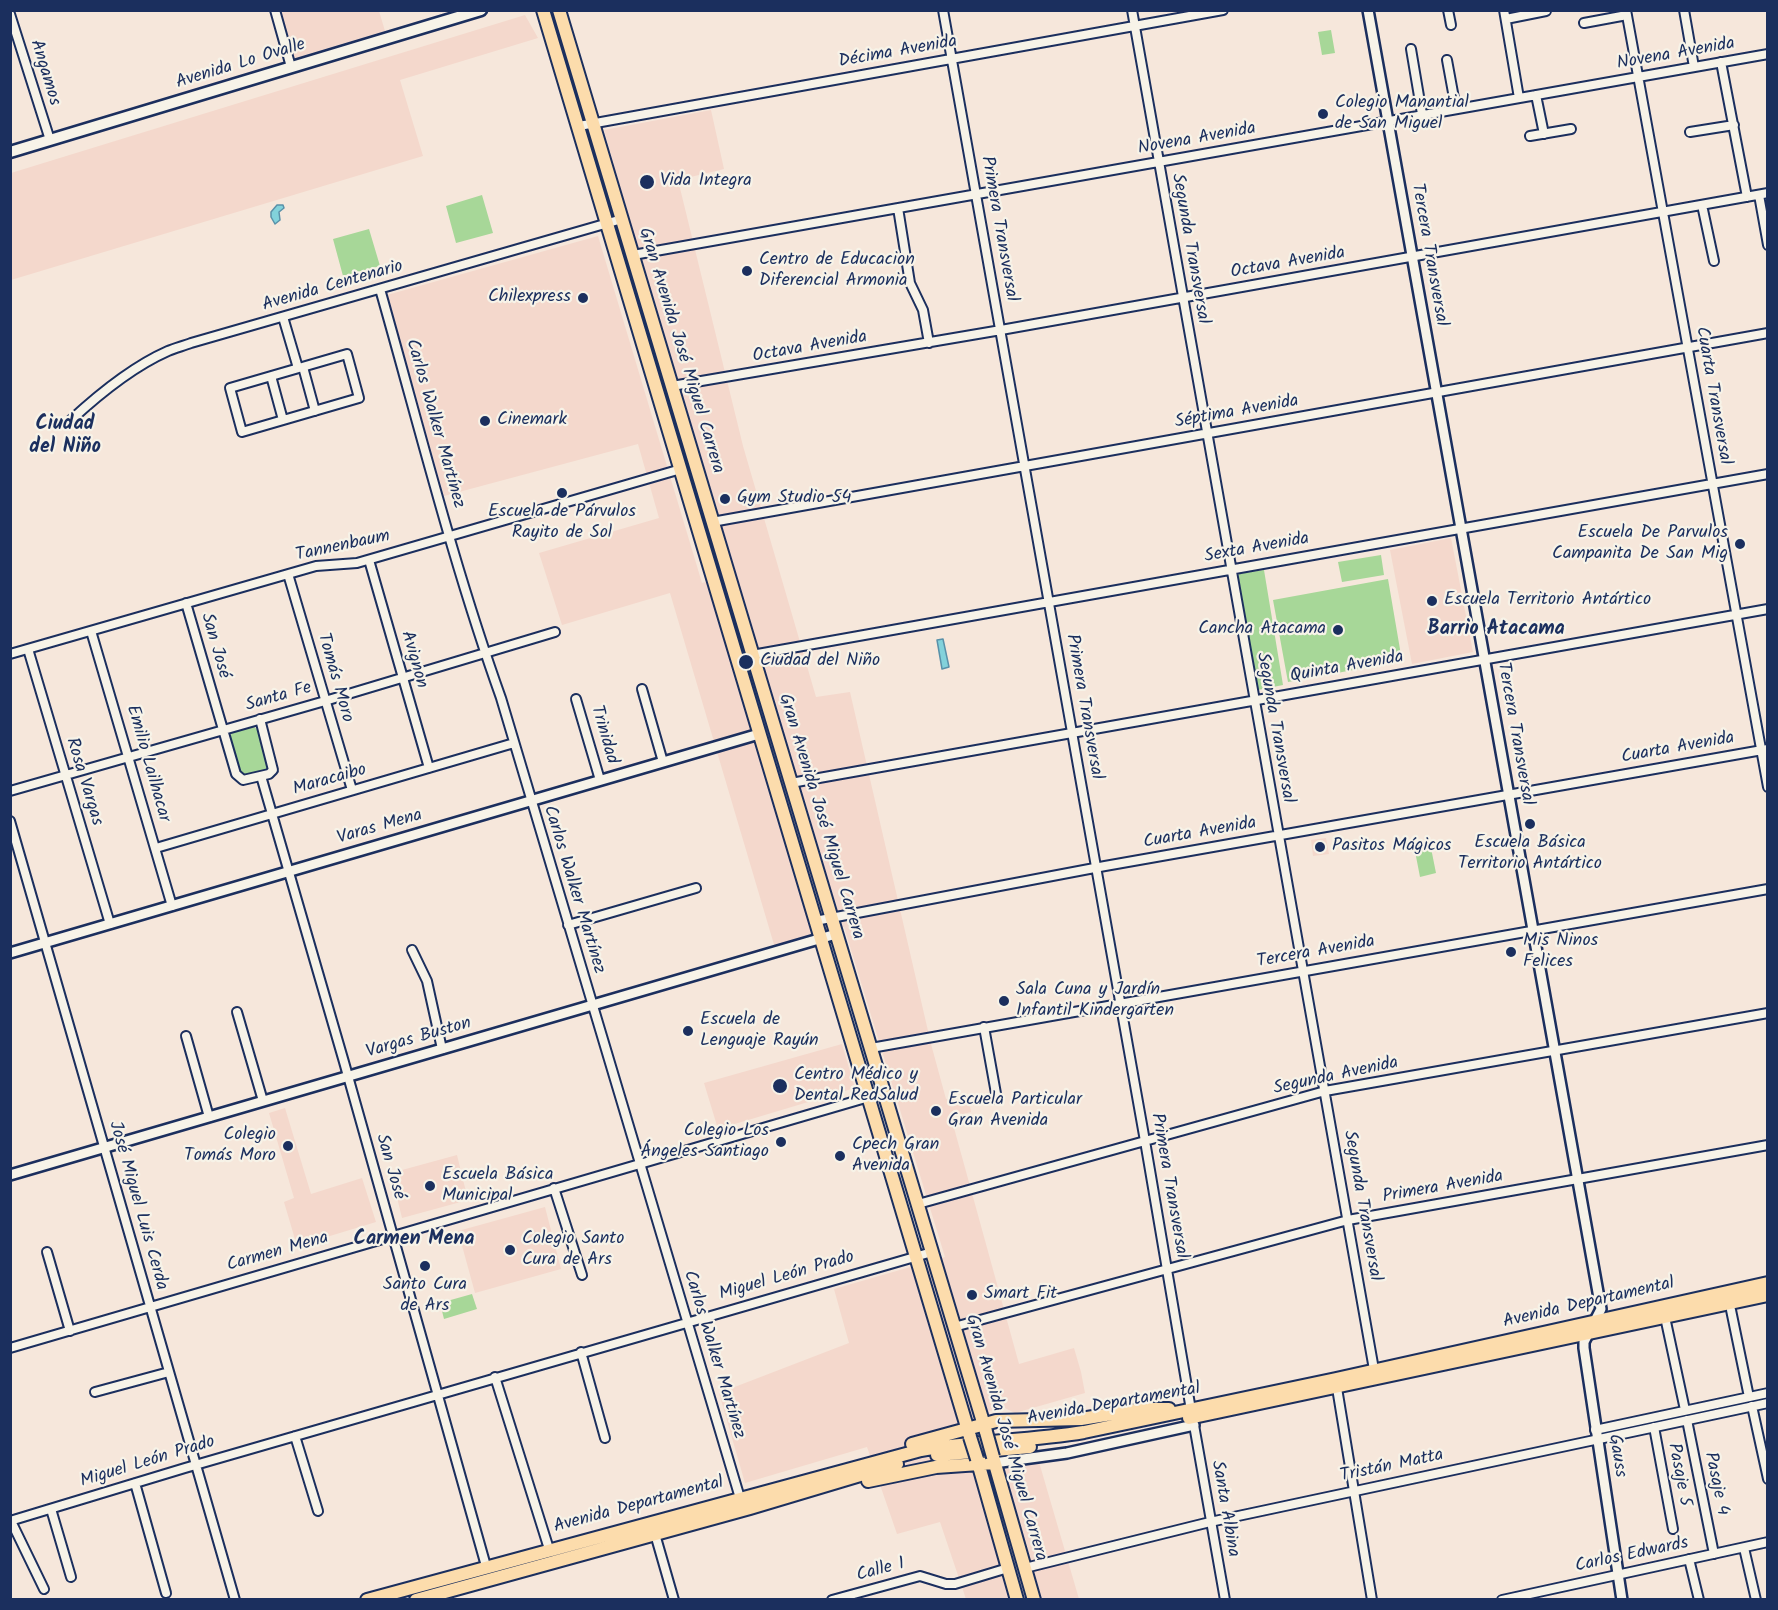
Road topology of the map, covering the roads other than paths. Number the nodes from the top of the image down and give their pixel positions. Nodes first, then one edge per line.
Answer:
1 (19, 10) edge
2 (275, 10) edge
3 (481, 10) edge
4 (543, 10) edge
5 (559, 10) edge
6 (943, 10) edge
7 (1131, 10) edge
8 (1222, 10) edge
9 (1368, 10) edge
10 (1448, 10) edge
11 (1684, 10) edge
12 (1546, 11) edge
13 (1626, 13) edge
14 (10, 14) edge
15 (1505, 15) edge
16 (1584, 22) dead end
17 (1451, 25) dead end
18 (1135, 26) junction
19 (1411, 49) dead end
20 (1767, 54) edge
21 (952, 58) junction
22 (1447, 60) dead end
23 (1721, 62) junction
24 (291, 67) junction
25 (1694, 67) junction
26 (1637, 77) junction
27 (1536, 95) junction
28 (1519, 98) junction
29 (1456, 109) junction
30 (1422, 114) junction
31 (1387, 121) junction
32 (593, 123) junction
33 (1734, 125) junction
34 (579, 126) junction
35 (1571, 129) dead end
36 (1690, 132) dead end
37 (1544, 134) junction
38 (1530, 136) dead end
39 (50, 140) junction
40 (10, 152) edge
41 (1158, 162) junction
42 (1763, 194) edge
43 (976, 195) junction
44 (1747, 197) junction
45 (1702, 205) junction
46 (898, 208) junction
47 (1664, 212) junction
48 (622, 219) junction
49 (607, 223) junction
50 (1767, 245) edge
51 (633, 255) junction
52 (1412, 258) junction
53 (1714, 261) dead end
54 (380, 289) junction
55 (1182, 297) junction
56 (283, 317) junction
57 (1001, 330) junction
58 (1767, 333) edge
59 (929, 343) junction
60 (1688, 347) junction
61 (300, 368) junction
62 (271, 376) junction
63 (672, 386) junction
64 (1436, 393) junction
65 (315, 411) junction
66 (71, 420) dead end
67 (283, 420) junction
68 (1206, 434) junction
69 (1025, 466) junction
70 (681, 469) junction
71 (1767, 474) edge
72 (1713, 483) junction
73 (694, 514) junction
74 (712, 522) junction
75 (1461, 529) junction
76 (450, 536) junction
77 (369, 560) junction
78 (1231, 569) junction
79 (288, 574) junction
80 (1048, 602) junction
81 (186, 603) junction
82 (1767, 609) edge
83 (1736, 614) junction
84 (91, 631) junction
85 (555, 632) dead end
86 (28, 649) junction
87 (484, 653) junction
88 (10, 654) edge
89 (752, 655) junction
90 (1484, 659) junction
91 (402, 678) junction
92 (642, 689) dead end
93 (576, 699) dead end
94 (1254, 700) junction
95 (325, 701) junction
96 (260, 719) junction
97 (224, 730) junction
98 (1072, 733) junction
99 (759, 734) junction
100 (514, 743) junction
101 (780, 745) junction
102 (1764, 750) edge
103 (130, 756) junction
104 (663, 762) junction
105 (429, 768) junction
106 (66, 775) junction
107 (261, 776) junction
108 (600, 780) junction
109 (791, 783) junction
110 (1767, 787) edge
111 (352, 790) junction
112 (10, 791) edge
113 (1508, 794) junction
114 (531, 801) junction
115 (272, 813) junction
116 (10, 821) edge
117 (1279, 835) junction
118 (156, 848) junction
119 (1096, 867) junction
120 (290, 872) junction
121 (696, 888) dead end
122 (1767, 889) edge
123 (172, 906) junction
124 (831, 917) junction
125 (815, 921) junction
126 (110, 924) junction
127 (568, 925) junction
128 (1534, 930) junction
129 (836, 934) junction
130 (820, 939) junction
131 (46, 943) junction
132 (412, 950) dead end
133 (10, 953) edge
134 (1304, 971) junction
135 (1120, 1002) junction
136 (592, 1006) junction
137 (237, 1012) dead end
138 (1767, 1013) edge
139 (984, 1027) junction
140 (186, 1036) dead end
141 (871, 1047) junction
142 (442, 1049) junction
143 (1554, 1051) junction
144 (348, 1076) junction
145 (1325, 1091) junction
146 (869, 1097) junction
147 (997, 1099) dead end
148 (263, 1101) junction
149 (209, 1117) junction
150 (1145, 1141) junction
151 (1767, 1145) edge
152 (105, 1147) junction
153 (640, 1163) junction
154 (10, 1175) edge
155 (1577, 1179) junction
156 (554, 1188) junction
157 (918, 1204) junction
158 (1348, 1220) junction
159 (393, 1235) junction
160 (47, 1252) dead end
161 (932, 1252) junction
162 (917, 1256) junction
163 (1167, 1269) junction
164 (582, 1275) dead end
165 (1767, 1283) edge
166 (1767, 1294) edge
167 (150, 1306) junction
168 (1731, 1310) dead end
169 (1665, 1317) junction
170 (1596, 1320) junction
171 (687, 1322) junction
172 (954, 1327) junction
173 (70, 1330) junction
174 (1589, 1332) junction
175 (10, 1348) edge
176 (581, 1352) junction
177 (169, 1372) junction
178 (1375, 1375) junction
179 (495, 1377) junction
180 (1337, 1388) junction
181 (95, 1392) dead end
182 (1767, 1393) edge
183 (438, 1394) junction
184 (1749, 1397) junction
185 (1767, 1403) edge
186 (1752, 1406) junction
187 (1243, 1408) junction
188 (1191, 1410) junction
189 (1685, 1410) junction
190 (1687, 1420) junction
191 (1194, 1425) junction
192 (1654, 1427) junction
193 (984, 1428) junction
194 (969, 1433) junction
195 (1596, 1434) junction
196 (295, 1436) junction
197 (604, 1438) dead end
198 (993, 1460) junction
199 (977, 1462) junction
200 (196, 1464) junction
201 (1767, 1479) edge
202 (135, 1483) junction
203 (1354, 1491) junction
204 (753, 1495) junction
205 (740, 1498) junction
206 (750, 1508) junction
207 (51, 1509) junction
208 (318, 1511) dead end
209 (11, 1521) edge
210 (1210, 1522) junction
211 (1673, 1529) dead end
212 (655, 1534) junction
213 (1767, 1542) edge
214 (1744, 1548) junction
215 (549, 1549) junction
216 (1714, 1554) junction
217 (1689, 1559) junction
218 (486, 1566) junction
219 (1008, 1568) junction
220 (1025, 1568) junction
221 (1618, 1575) junction
222 (70, 1577) dead end
223 (44, 1590) dead end
224 (166, 1593) dead end
225 (860, 1596) edge
226 (234, 1599) edge
227 (366, 1599) edge
228 (416, 1599) edge
229 (674, 1599) edge
230 (832, 1599) edge
231 (1017, 1599) edge
232 (1034, 1599) edge
233 (1225, 1599) edge
234 (1372, 1599) edge
235 (1502, 1599) edge
236 (1622, 1599) edge
237 (1699, 1599) edge
238 (1756, 1599) edge

1 - 14 street
2 - 24 street
3 - 24 main road, Avenida Lo Ovalle
4 - 34 main road, Gran Avenida José Miguel Carrera
5 - 32 main road, Gran Avenida José Miguel Carrera
6 - 21 street, Primera Transversal
7 - 18 street, Segunda Transversal
8 - 18 street, Décima Avenida
9 - 31 street, Tercera Transversal
10 - 17 street
11 - 25 street
12 - 15 street
13 - 16 street
13 - 26 street, Cuarta Transversal
14 - 39 street, Angamos
15 - 28 street
18 - 21 street, Décima Avenida
18 - 41 street, Segunda Transversal
19 - 30 street
20 - 23 street, Novena Avenida
21 - 32 street, Décima Avenida
21 - 43 street, Primera Transversal
22 - 29 street
23 - 25 street, Novena Avenida
23 - 33 street
24 - 39 main road, Avenida Lo Ovalle
25 - 26 street, Novena Avenida
26 - 27 street, Novena Avenida
26 - 47 street, Cuarta Transversal
27 - 28 street, Novena Avenida
27 - 37 street
28 - 29 street, Novena Avenida
29 - 30 street, Novena Avenida
30 - 31 street, Novena Avenida
31 - 41 street, Novena Avenida
31 - 52 street, Tercera Transversal
32 - 34 street, Décima Avenida
32 - 48 main road, Gran Avenida José Miguel Carrera
33 - 36 street
33 - 44 street
34 - 49 main road, Gran Avenida José Miguel Carrera
35 - 37 street
37 - 38 street
39 - 40 main road, Avenida Lo Ovalle
41 - 43 street, Novena Avenida
41 - 55 street, Segunda Transversal
42 - 44 street, Octava Avenida
42 - 50 street
43 - 46 street, Novena Avenida
43 - 57 street, Primera Transversal
44 - 45 street, Octava Avenida
45 - 47 street, Octava Avenida
45 - 53 street
46 - 51 street, Novena Avenida
46 - 59 street
47 - 52 street, Octava Avenida
47 - 60 street, Cuarta Transversal
48 - 49 street, Avenida Centenario
48 - 51 main road, Gran Avenida José Miguel Carrera
49 - 54 street, Avenida Centenario
49 - 70 main road, Gran Avenida José Miguel Carrera
51 - 63 main road, Gran Avenida José Miguel Carrera
52 - 55 street, Octava Avenida
52 - 64 street, Tercera Transversal
54 - 56 street, Avenida Centenario
54 - 76 street, Carlos Walker Martínez
55 - 57 street, Octava Avenida
55 - 68 street, Segunda Transversal
56 - 61 street
56 - 66 street, Avenida Centenario
57 - 59 street, Octava Avenida
57 - 69 street, Primera Transversal
58 - 60 street, Séptima Avenida
59 - 63 street, Octava Avenida
60 - 64 street, Séptima Avenida
60 - 72 street, Cuarta Transversal
61 - 62 street
61 - 65 street
61 - 65 street
62 - 67 street
62 - 67 street
63 - 74 main road, Gran Avenida José Miguel Carrera
64 - 68 street, Séptima Avenida
64 - 75 street, Tercera Transversal
65 - 67 street
68 - 69 street, Séptima Avenida
68 - 78 street, Segunda Transversal
69 - 74 street, Séptima Avenida
69 - 80 street, Primera Transversal
70 - 73 main road, Gran Avenida José Miguel Carrera
70 - 76 street, Tannenbaum
71 - 72 street, Sexta Avenida
72 - 75 street, Sexta Avenida
72 - 83 street, Cuarta Transversal
73 - 74 main road
73 - 99 main road, Gran Avenida José Miguel Carrera
74 - 89 main road, Gran Avenida José Miguel Carrera
75 - 78 street, Sexta Avenida
75 - 90 street, Tercera Transversal
76 - 77 street, Tannenbaum
76 - 87 street, Carlos Walker Martínez
77 - 79 street, Tannenbaum
77 - 91 street, Avignon
78 - 80 street, Sexta Avenida
78 - 94 street, Segunda Transversal
79 - 81 street, Tannenbaum
79 - 95 street, Tomás Moro
80 - 89 street, Sexta Avenida
80 - 98 street, Primera Transversal
81 - 84 street, Tannenbaum
81 - 97 street, San José
82 - 83 street, Quinta Avenida
83 - 90 street, Quinta Avenida
83 - 102 street, Cuarta Transversal
84 - 86 street, Tannenbaum
84 - 103 street, Emilio Lailhacar
85 - 87 street, Santa Fe
86 - 88 street, Tannenbaum
86 - 106 street, Rosa Vargas
87 - 91 street, Santa Fe
87 - 100 street, Carlos Walker Martínez
89 - 101 main road, Gran Avenida José Miguel Carrera
90 - 94 street, Quinta Avenida
90 - 113 street, Tercera Transversal
91 - 95 street, Santa Fe
91 - 105 street, Avignon
92 - 104 street
93 - 108 street, Trinidad
94 - 98 street, Quinta Avenida
94 - 117 street, Segunda Transversal
95 - 96 street, Santa Fe
95 - 111 street, Tomás Moro
96 - 97 street, Santa Fe
96 - 107 street
97 - 103 street, Santa Fe
97 - 107 street, San José
98 - 109 street, Quinta Avenida
98 - 119 street, Primera Transversal
99 - 101 main road
99 - 104 street, Varas Mena
99 - 125 main road, Gran Avenida José Miguel Carrera
100 - 105 street, Maracaibo
100 - 114 street, Carlos Walker Martínez
101 - 109 main road, Gran Avenida José Miguel Carrera
102 - 110 street, Cuarta Transversal
102 - 113 street, Cuarta Avenida
103 - 106 street, Santa Fe
103 - 118 street, Emilio Lailhacar
104 - 108 street, Varas Mena
105 - 111 street, Maracaibo
106 - 112 street, Santa Fe
106 - 126 street, Rosa Vargas
107 - 115 street, San José
108 - 114 street, Varas Mena
109 - 124 main road, Gran Avenida José Miguel Carrera
111 - 115 street, Maracaibo
113 - 117 street, Cuarta Avenida
113 - 128 street, Tercera Transversal
114 - 120 street, Varas Mena
114 - 127 street, Carlos Walker Martínez
115 - 118 street, Maracaibo
115 - 120 street, San José
116 - 131 street, José Miguel Luis Cerda
117 - 119 street, Cuarta Avenida
117 - 134 street, Segunda Transversal
118 - 123 street, Emilio Lailhacar
119 - 124 street, Cuarta Avenida
119 - 135 street, Primera Transversal
120 - 123 street, Varas Mena
120 - 144 street, San José
121 - 127 street
122 - 128 street, Tercera Avenida
123 - 126 street, Varas Mena
124 - 125 street, Cuarta Avenida
124 - 129 main road, Gran Avenida José Miguel Carrera
125 - 130 main road, Gran Avenida José Miguel Carrera
126 - 131 street, Varas Mena
127 - 136 street, Carlos Walker Martínez
128 - 134 street, Tercera Avenida
128 - 143 street, Tercera Transversal
129 - 130 street, Vargas Buston
129 - 141 main road, Gran Avenida José Miguel Carrera
130 - 136 street, Vargas Buston
130 - 146 main road, Gran Avenida José Miguel Carrera
131 - 133 street, Varas Mena
131 - 152 street, José Miguel Luis Cerda
132 - 142 street
134 - 135 street, Tercera Avenida
134 - 145 street, Segunda Transversal
135 - 139 street, Tercera Avenida
135 - 150 street, Primera Transversal
136 - 142 street, Vargas Buston
136 - 153 street, Carlos Walker Martínez
137 - 148 street
138 - 143 street, Segunda Avenida
139 - 141 street, Tercera Avenida
139 - 147 street
140 - 149 street
141 - 157 main road, Gran Avenida José Miguel Carrera
142 - 144 street, Vargas Buston
143 - 145 street, Segunda Avenida
143 - 155 street, Tercera Transversal
144 - 148 street, Vargas Buston
144 - 159 street, San José
145 - 150 street, Segunda Avenida
145 - 158 street, Segunda Transversal
146 - 153 street, Carmen Mena
146 - 162 main road, Gran Avenida José Miguel Carrera
148 - 149 street, Vargas Buston
149 - 152 street, Vargas Buston
150 - 157 street, Segunda Avenida
150 - 163 street, Primera Transversal
151 - 155 street, Primera Avenida
152 - 154 street, Vargas Buston
152 - 167 street, José Miguel Luis Cerda
153 - 156 street, Carmen Mena
153 - 171 street, Carlos Walker Martínez
155 - 158 street, Primera Avenida
155 - 170 street, Tercera Transversal
156 - 159 street, Carmen Mena
156 - 164 street
157 - 161 main road, Gran Avenida José Miguel Carrera
158 - 163 street, Primera Avenida
158 - 178 street, Segunda Transversal
159 - 167 street, Carmen Mena
159 - 183 street, San José
160 - 173 street
161 - 162 street, Miguel León Prado
161 - 172 main road, Gran Avenida José Miguel Carrera
162 - 171 street, Miguel León Prado
162 - 194 main road, Gran Avenida José Miguel Carrera
163 - 172 street, Primera Avenida
163 - 188 street, Primera Transversal
165 - 170 main road, Avenida Departamental
166 - 169 main road, Avenida Departamental
167 - 173 street, Carmen Mena
167 - 177 street, José Miguel Luis Cerda
168 - 184 street
169 - 174 main road, Avenida Departamental
169 - 189 street
170 - 174 street, Gauss
170 - 178 main road, Avenida Departamental
171 - 176 street, Miguel León Prado
171 - 205 street, Carlos Walker Martínez
172 - 193 main road, Gran Avenida José Miguel Carrera
173 - 175 street, Carmen Mena
174 - 178 main road, Avenida Departamental
174 - 195 street, Gauss
176 - 179 street, Miguel León Prado
176 - 197 street
177 - 181 street
177 - 200 street, José Miguel Luis Cerda
178 - 180 main road, Avenida Departamental
178 - 188 main road, Avenida Departamental
179 - 183 street, Miguel León Prado
179 - 215 street
180 - 187 main road, Avenida Departamental
180 - 203 street
182 - 184 street, Tristán Matta
183 - 196 street, Miguel León Prado
183 - 218 street, San José
184 - 189 street, Tristán Matta
185 - 186 street, Tristán Matta
186 - 190 street, Tristán Matta
186 - 201 street
187 - 191 main road
187 - 206 main road, Avenida Departamental
188 - 193 main road
188 - 204 main road, Avenida Departamental
189 - 195 street, Tristán Matta
190 - 192 street, Tristán Matta
190 - 216 street, Pasaje 4
191 - 198 street, Avenida Departamental
191 - 210 street, Santa Albina
192 - 195 street, Tristán Matta
192 - 211 street, Pasaje 5
193 - 194 main road
193 - 198 main road, Gran Avenida José Miguel Carrera, bridge
194 - 199 main road, Gran Avenida José Miguel Carrera, bridge
194 - 204 main road
195 - 203 street, Tristán Matta
195 - 221 street, Gauss
196 - 200 street, Miguel León Prado
196 - 208 street
198 - 199 main road
198 - 220 main road, Gran Avenida José Miguel Carrera
199 - 206 main road
199 - 219 main road, Gran Avenida José Miguel Carrera
200 - 202 street, Miguel León Prado
200 - 226 street, José Miguel Luis Cerda
202 - 207 street, Miguel León Prado
202 - 224 street
203 - 210 street, Tristán Matta
203 - 234 street
204 - 205 main road, Avenida Departamental
205 - 215 main road, Avenida Departamental
206 - 212 main road, Avenida Departamental
207 - 209 street, Miguel León Prado
207 - 222 street
209 - 223 street
210 - 220 street, Tristán Matta
210 - 233 street, Santa Albina
212 - 228 main road, Avenida Departamental
212 - 229 street
213 - 214 street, Carlos Edwards
214 - 216 street, Carlos Edwards
214 - 238 street
215 - 218 main road, Avenida Departamental
216 - 217 street, Carlos Edwards
217 - 221 street, Carlos Edwards
217 - 237 street
218 - 227 main road, Avenida Departamental
219 - 225 street, Calle 1
219 - 231 main road, Gran Avenida José Miguel Carrera
220 - 232 main road, Gran Avenida José Miguel Carrera
221 - 235 street, Carlos Edwards
221 - 236 street, Gauss
225 - 230 street, Calle 1

